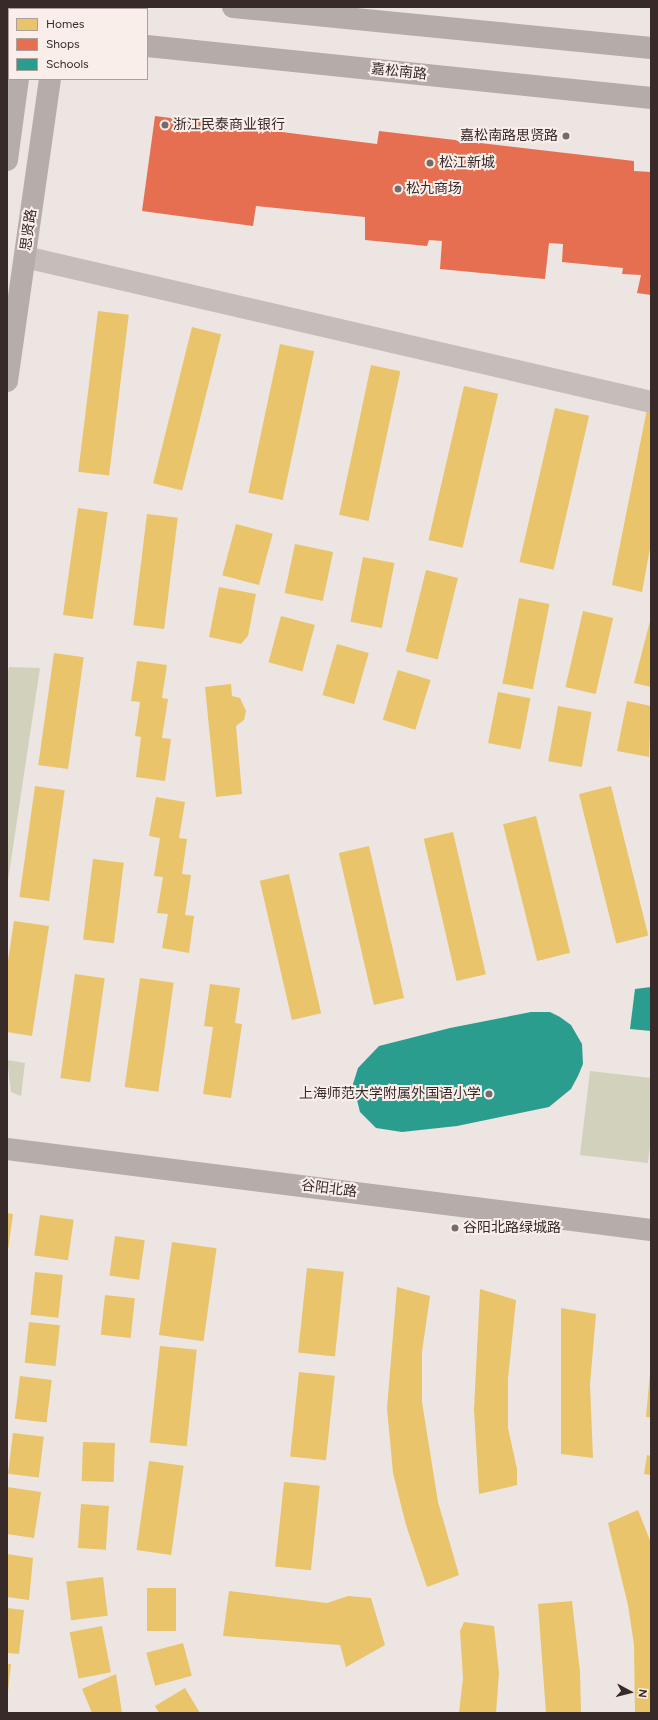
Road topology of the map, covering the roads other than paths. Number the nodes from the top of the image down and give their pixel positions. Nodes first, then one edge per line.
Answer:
1 (233, 7) edge
2 (148, 46) edge
3 (651, 48) edge
4 (18, 80) edge
5 (50, 80) edge
6 (651, 98) edge
7 (7, 160) edge
8 (25, 257) junction
9 (7, 381) edge
10 (651, 402) edge
11 (7, 1149) edge
12 (651, 1230) edge

1 - 3 main road
2 - 6 main road, 嘉松南路
4 - 7 main road
5 - 8 main road, 思贤路
8 - 9 main road, 思贤路
8 - 10 street
11 - 12 main road, 谷阳北路

